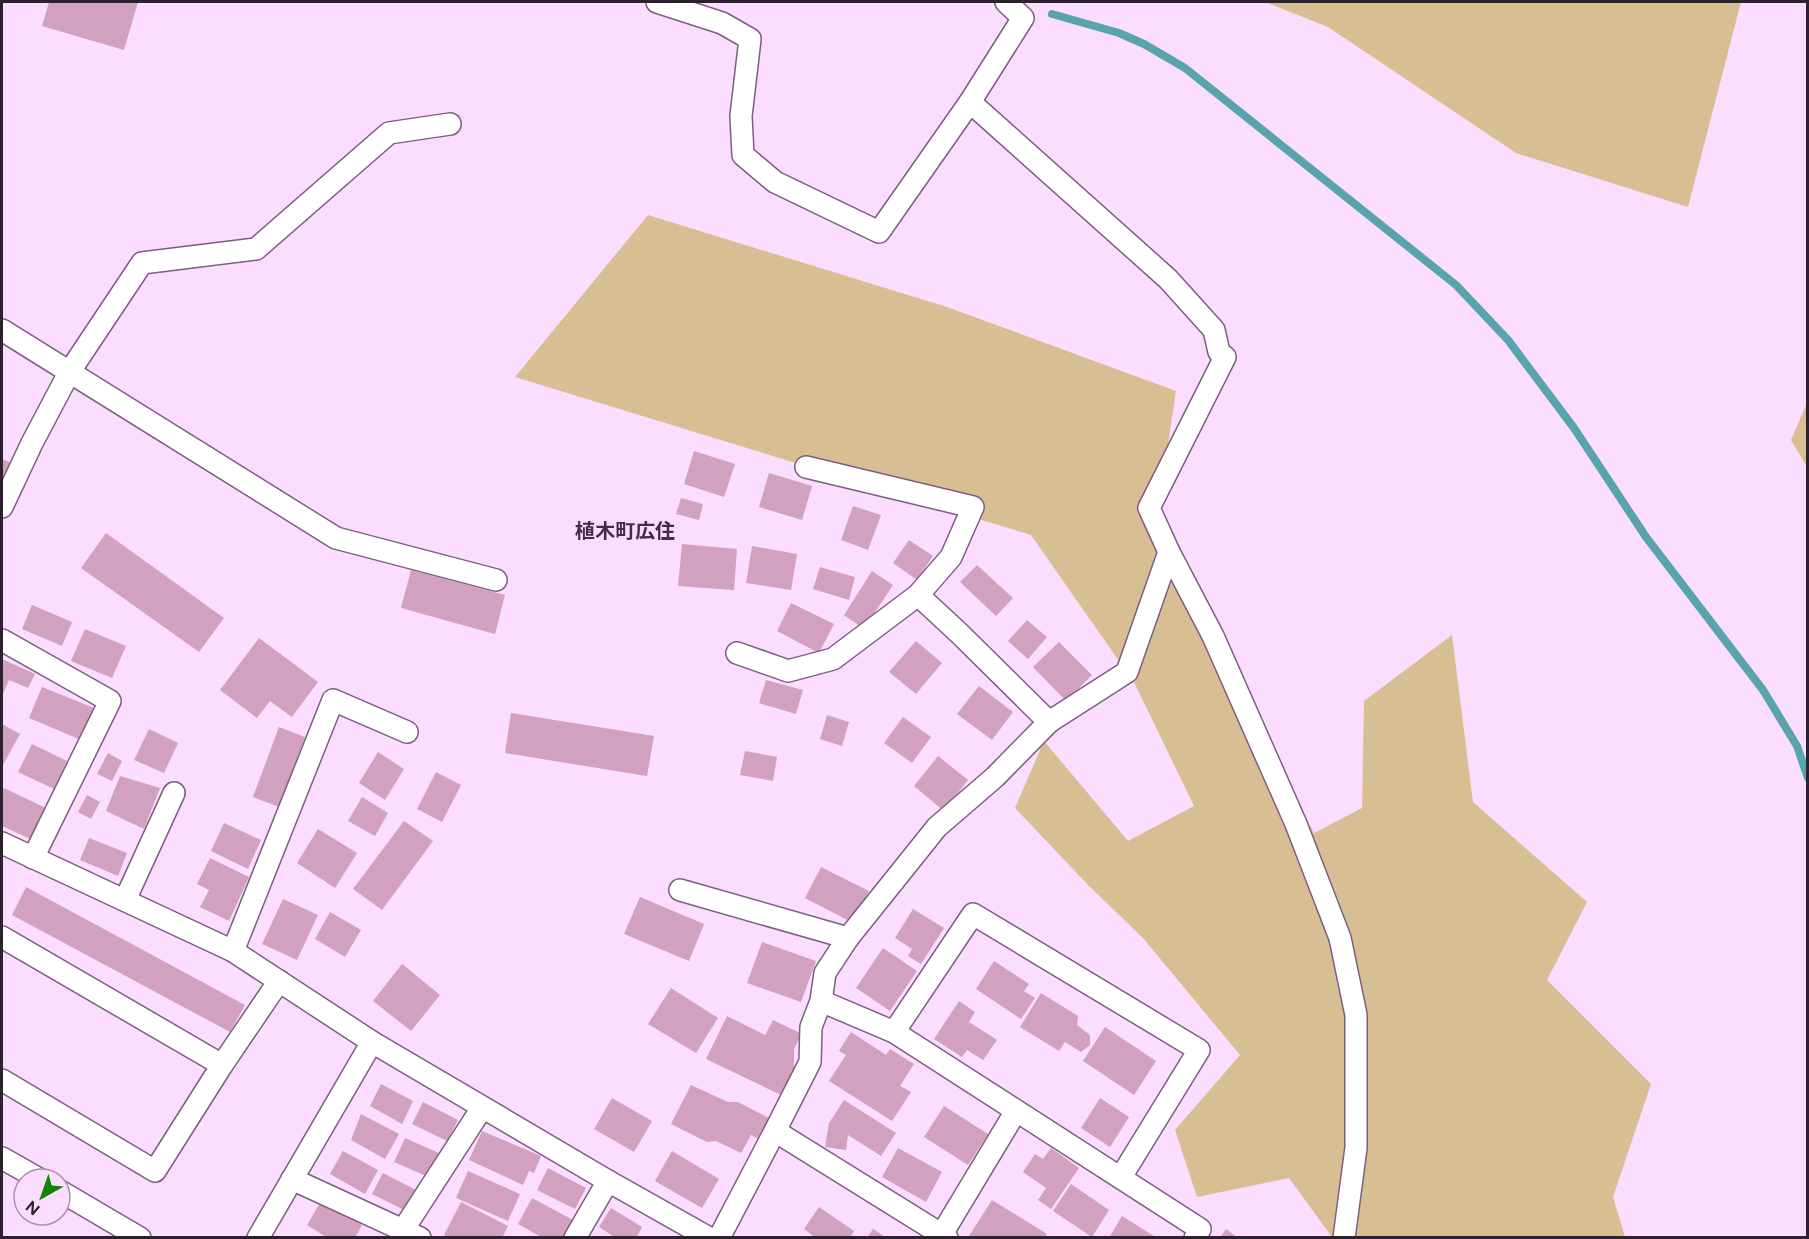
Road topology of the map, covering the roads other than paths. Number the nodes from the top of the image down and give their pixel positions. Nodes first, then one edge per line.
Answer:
1 (657, 2) edge
2 (1006, 2) edge
3 (970, 102) junction
4 (450, 124) dead end
5 (2, 330) edge
6 (70, 371) junction
7 (806, 467) dead end
8 (2, 507) edge
9 (1169, 552) junction
10 (496, 580) dead end
11 (918, 595) junction
12 (2, 640) edge
13 (737, 653) dead end
14 (1049, 722) junction
15 (407, 732) dead end
16 (174, 793) dead end
17 (2, 843) edge
18 (33, 858) junction
19 (680, 890) dead end
20 (125, 900) junction
21 (2, 937) edge
22 (848, 938) junction
23 (233, 951) junction
24 (279, 981) junction
25 (821, 1002) junction
26 (894, 1032) junction
27 (372, 1042) junction
28 (222, 1065) junction
29 (2, 1080) edge
30 (482, 1107) junction
31 (1016, 1111) junction
32 (775, 1131) junction
33 (2, 1158) edge
34 (18, 1167) edge
35 (1121, 1177) junction
36 (292, 1179) junction
37 (608, 1181) junction
38 (72, 1198) edge
39 (411, 1234) edge
40 (944, 1236) edge
41 (140, 1238) edge
42 (258, 1238) edge
43 (575, 1238) edge
44 (708, 1238) edge
45 (719, 1238) edge
46 (1195, 1238) edge
47 (1344, 1238) edge

1 - 3 street
2 - 3 street
3 - 9 street
4 - 6 street
5 - 6 street
6 - 8 street
6 - 10 street
7 - 11 street
9 - 14 street
9 - 47 street
11 - 13 street
11 - 14 street
12 - 18 street
14 - 22 street
15 - 23 street
16 - 20 street
17 - 18 street
18 - 20 street
19 - 22 street
20 - 23 street
21 - 28 street
22 - 25 street
23 - 24 street
24 - 27 street
24 - 28 street
25 - 26 street
25 - 32 street
26 - 31 street
26 - 35 street
27 - 30 street
27 - 36 street
28 - 29 street
30 - 37 street
30 - 39 street
31 - 35 street
31 - 40 street
32 - 40 street
32 - 45 street
33 - 34 street
35 - 46 street
36 - 39 street
36 - 42 street
37 - 43 street
37 - 44 street
38 - 41 street

